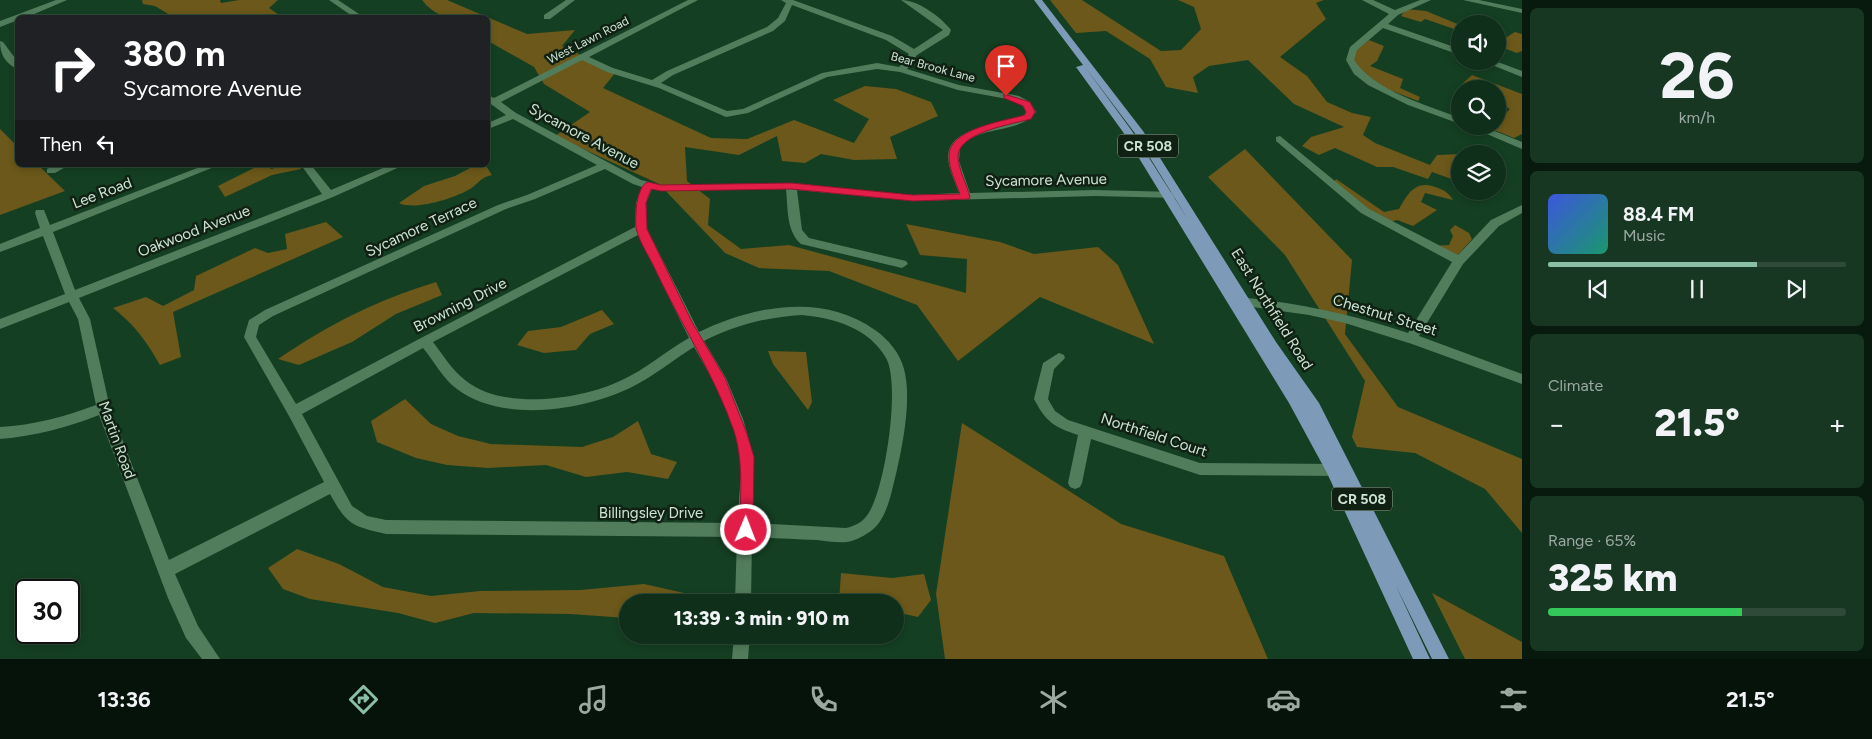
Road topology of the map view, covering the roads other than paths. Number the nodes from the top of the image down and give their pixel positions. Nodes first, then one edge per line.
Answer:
1 (64, 0) edge
2 (334, 0) edge
3 (557, 0) edge
4 (694, 0) edge
5 (905, 0) edge
6 (1029, 0) edge
7 (1038, 0) edge
8 (1366, 0) edge
9 (1427, 0) edge
10 (1467, 0) edge
11 (569, 1) edge
12 (787, 1) edge
13 (1522, 11) edge
14 (1396, 13) junction
15 (24, 15) edge
16 (356, 15) edge
17 (546, 17) dead end
18 (15, 18) edge
19 (0, 24) edge
20 (1381, 24) junction
21 (1058, 32) junction
22 (0, 44) edge
23 (1451, 49) edge
24 (914, 53) junction
25 (582, 57) junction
26 (15, 64) edge
27 (1506, 68) edge
28 (901, 70) junction
29 (1522, 74) edge
30 (1094, 78) junction
31 (654, 84) junction
32 (491, 100) edge
33 (513, 115) junction
34 (1451, 117) edge
35 (490, 125) edge
36 (1127, 131) junction
37 (1138, 131) junction
38 (1495, 135) edge
39 (1280, 139) dead end
40 (1522, 146) edge
41 (605, 165) junction
42 (60, 167) edge
43 (209, 167) edge
44 (308, 167) edge
45 (394, 167) edge
46 (51, 171) dead end
47 (648, 185) junction
48 (791, 186) junction
49 (329, 195) junction
50 (1173, 195) junction
51 (966, 197) junction
52 (1522, 209) edge
53 (40, 213) dead end
54 (47, 229) junction
55 (642, 229) junction
56 (0, 248) edge
57 (1459, 261) junction
58 (902, 264) dead end
59 (71, 295) junction
60 (1240, 301) junction
61 (253, 323) joint
62 (0, 324) edge
63 (697, 339) junction
64 (1412, 339) junction
65 (426, 341) junction
66 (1059, 358) dead end
67 (1522, 379) edge
68 (103, 408) junction
69 (294, 412) junction
70 (1086, 431) junction
71 (0, 433) edge
72 (1333, 470) junction
73 (1348, 470) junction
74 (1075, 484) dead end
75 (333, 485) junction
76 (746, 530) junction
77 (1371, 554) junction
78 (1389, 555) junction
79 (166, 570) junction
80 (743, 594) edge
81 (741, 644) edge
82 (212, 659) edge
83 (740, 659) edge
84 (1422, 659) edge
85 (1441, 659) edge

1 - 15 street
2 - 16 street
3 - 11 street
4 - 25 street, West Lawn Road
5 - 24 street
6 - 21 main road, East Northfield Road / CR 508
7 - 21 main road, East Northfield Road / CR 508
8 - 14 street
9 - 14 street
10 - 13 street
11 - 17 street
12 - 24 street
12 - 31 street
14 - 20 street
18 - 19 street
20 - 23 street
20 - 34 street
21 - 30 main road, East Northfield Road / CR 508
22 - 26 street
24 - 28 street
25 - 31 street, Bear Brook Lane
25 - 32 street, West Lawn Road
27 - 29 street
28 - 31 street, Bear Brook Lane
28 - 51 street, Bear Brook Lane
30 - 36 main road, East Northfield Road / CR 508
30 - 37 main road, East Northfield Road / CR 508
32 - 33 street, Sycamore Avenue
33 - 35 street
33 - 41 street, Sycamore Avenue
36 - 37 main road
36 - 50 main road, East Northfield Road / CR 508
37 - 50 main road, East Northfield Road / CR 508
38 - 40 street
39 - 57 street
41 - 47 street, Sycamore Avenue
41 - 61 street, Sycamore Terrace
42 - 46 street
43 - 54 street, Lee Road
44 - 49 street
45 - 49 street, Oakwood Avenue
47 - 48 street, Sycamore Avenue
47 - 55 street
48 - 51 street, Sycamore Avenue
48 - 58 street
49 - 59 street, Oakwood Avenue
50 - 51 street, Sycamore Avenue
50 - 60 main road, East Northfield Road / CR 508
52 - 57 street
53 - 54 street, Martin Road
54 - 56 street, Lee Road
54 - 59 street, Martin Road
55 - 63 street
55 - 65 street, Browning Drive
57 - 64 street
59 - 62 street, Oakwood Avenue
59 - 68 street, Martin Road
60 - 64 street, Chestnut Street
60 - 72 main road, East Northfield Road / CR 508
60 - 73 main road, East Northfield Road / CR 508
61 - 69 street, Billingsley Drive
63 - 65 street, Billingsley Drive
63 - 76 street
63 - 76 street, Billingsley Drive
64 - 67 street, Chestnut Street
65 - 69 street, Browning Drive
66 - 70 street, Northfield Court
68 - 71 street
68 - 79 street, Martin Road
69 - 75 street, Billingsley Drive
70 - 72 street, Northfield Court
70 - 74 street
72 - 73 street, Northfield Court
72 - 77 main road, East Northfield Road / CR 508
73 - 78 main road, East Northfield Road / CR 508
75 - 76 street, Billingsley Drive
75 - 79 street
76 - 80 street
77 - 78 main road
77 - 84 main road, East Northfield Road / CR 508
78 - 85 main road, East Northfield Road / CR 508
79 - 82 street, Martin Road
81 - 83 street

